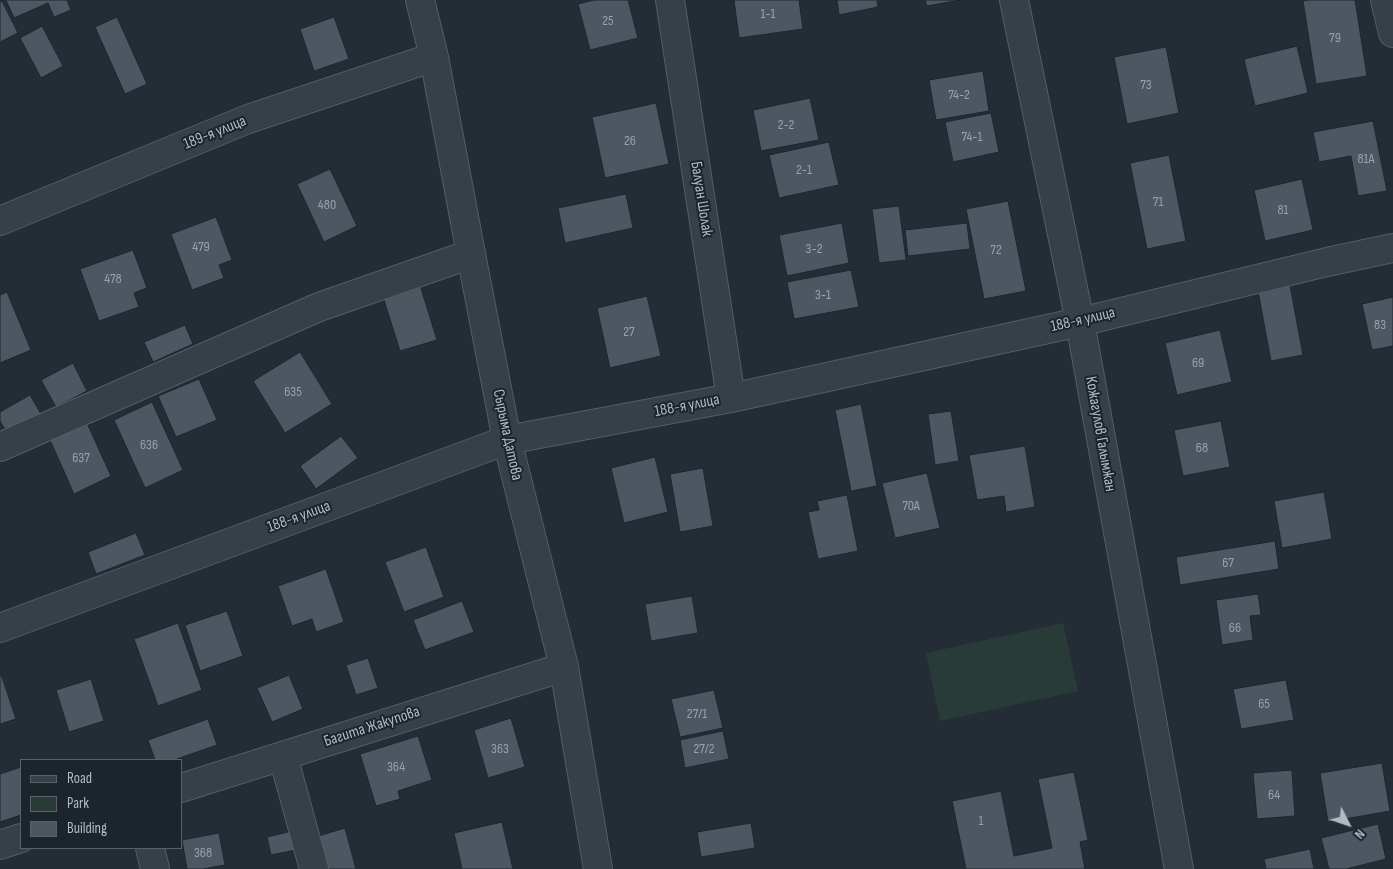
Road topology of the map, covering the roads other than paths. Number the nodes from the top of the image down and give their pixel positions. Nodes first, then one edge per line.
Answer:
1 (420, 0) edge
2 (670, 0) edge
3 (1014, 0) edge
4 (1385, 0) edge
5 (1393, 33) edge
6 (434, 57) junction
7 (0, 220) edge
8 (1393, 248) edge
9 (471, 254) junction
10 (1080, 322) junction
11 (731, 398) junction
12 (507, 440) junction
13 (0, 447) edge
14 (0, 628) edge
15 (564, 667) junction
16 (283, 756) junction
17 (182, 788) edge
18 (20, 838) edge
19 (0, 845) edge
20 (150, 849) edge
21 (155, 869) edge
22 (314, 869) edge
23 (598, 869) edge
24 (1180, 869) edge

1 - 6 street, Сырыма Датова
2 - 11 street, Балуан Шолак
3 - 10 street, Кожагулов Галымжан
4 - 5 street
6 - 7 street, 189-я улица
6 - 9 street, Сырыма Датова
8 - 10 street, 188-я улица
9 - 12 street, Сырыма Датова
9 - 13 street
10 - 11 street, 188-я улица
10 - 24 street, Кожагулов Галымжан
11 - 12 street, 188-я улица
12 - 14 street, 188-я улица
12 - 15 street, Сырыма Датова
15 - 16 street, Багита Жакупова
15 - 23 street, Сырыма Датова
16 - 17 street, Багита Жакупова
16 - 22 street
18 - 19 street
20 - 21 street

